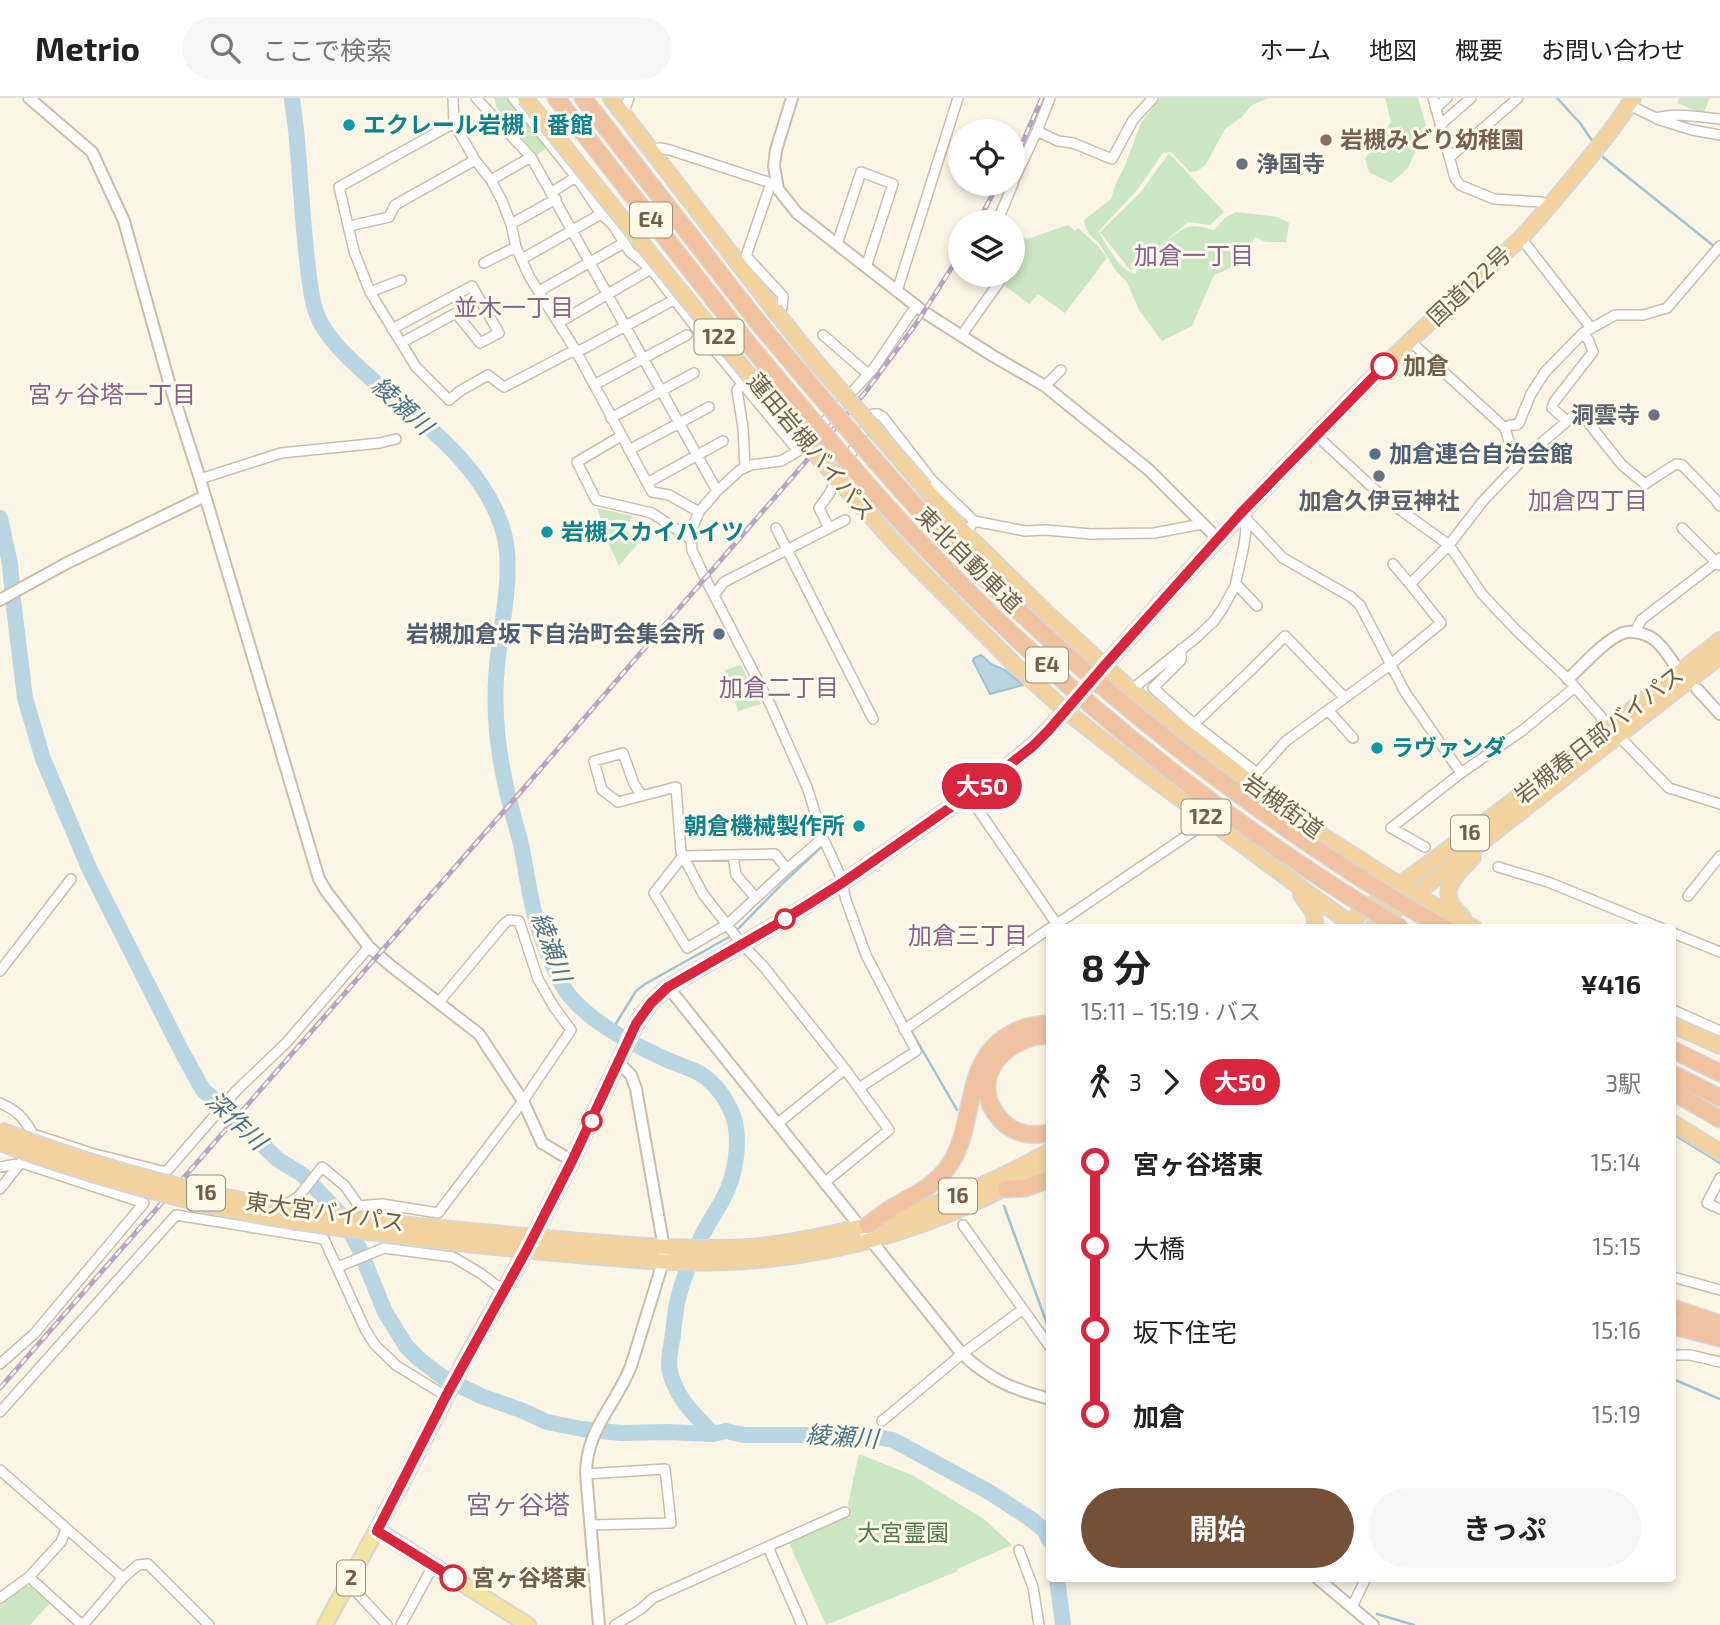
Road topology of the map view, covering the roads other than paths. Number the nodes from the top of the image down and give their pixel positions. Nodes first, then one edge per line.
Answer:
1 (29, 98) edge
2 (453, 98) edge
3 (476, 98) edge
4 (513, 98) edge
5 (525, 98) edge
6 (556, 98) edge
7 (583, 98) edge
8 (611, 98) edge
9 (629, 98) edge
10 (792, 98) edge
11 (958, 98) edge
12 (1050, 98) edge
13 (1153, 98) edge
14 (1447, 98) edge
15 (1471, 98) edge
16 (1518, 98) edge
17 (1631, 101) edge
18 (1434, 103) edge
19 (623, 114) junction
20 (1656, 118) junction
21 (1720, 119) edge
22 (454, 123) junction
23 (1440, 125) junction
24 (1037, 131) junction
25 (1720, 135) edge
26 (651, 150) junction
27 (531, 157) junction
28 (1025, 157) edge
29 (1450, 157) junction
30 (475, 160) junction
31 (576, 177) junction
32 (491, 180) junction
33 (774, 184) junction
34 (554, 195) junction
35 (1549, 206) junction
36 (601, 214) junction
37 (511, 224) junction
38 (349, 226) junction
39 (573, 230) junction
40 (1521, 237) junction
41 (624, 243) junction
42 (837, 244) junction
43 (516, 247) junction
44 (1718, 249) edge
45 (522, 260) junction
46 (591, 263) junction
47 (484, 264) dead end
48 (866, 267) junction
49 (651, 269) junction
50 (401, 280) dead end
51 (996, 287) edge
52 (539, 291) junction
53 (897, 291) junction
54 (370, 292) junction
55 (608, 294) junction
56 (670, 302) dead end
57 (916, 306) junction
58 (778, 309) junction
59 (558, 323) junction
60 (626, 326) junction
61 (392, 329) junction
62 (1587, 330) junction
63 (687, 335) dead end
64 (823, 335) dead end
65 (961, 336) junction
66 (1410, 341) junction
67 (401, 343) junction
68 (576, 351) junction
69 (643, 358) junction
70 (1061, 370) dead end
71 (694, 373) dead end
72 (868, 374) junction
73 (743, 383) junction
74 (594, 385) junction
75 (1045, 386) junction
76 (661, 390) junction
77 (709, 407) dead end
78 (611, 418) junction
79 (1567, 421) junction
80 (679, 423) junction
81 (1505, 428) junction
82 (1316, 435) junction
83 (621, 436) junction
84 (396, 439) dead end
85 (723, 441) dead end
86 (629, 450) junction
87 (798, 451) junction
88 (698, 456) junction
89 (1524, 458) junction
90 (746, 467) junction
91 (200, 479) junction
92 (647, 483) junction
93 (717, 491) junction
94 (205, 496) junction
95 (1720, 506) edge
96 (699, 512) junction
97 (1241, 513) junction
98 (845, 520) dead end
99 (974, 520) junction
100 (1202, 524) junction
101 (776, 528) dead end
102 (829, 528) junction
103 (1682, 528) dead end
104 (966, 534) junction
105 (691, 539) junction
106 (1218, 539) junction
107 (1449, 545) junction
108 (787, 550) junction
109 (1719, 562) edge
110 (1393, 564) dead end
111 (1236, 584) junction
112 (1410, 584) junction
113 (714, 595) junction
114 (0, 600) edge
115 (1257, 606) dead end
116 (1635, 633) junction
117 (1720, 640) edge
118 (1181, 649) junction
119 (1720, 656) edge
120 (1391, 664) junction
121 (1105, 665) junction
122 (1675, 665) dead end
123 (1572, 683) junction
124 (1697, 689) dead end
125 (1131, 690) junction
126 (1345, 697) junction
127 (1328, 710) junction
128 (1066, 711) junction
129 (1720, 714) edge
130 (873, 719) dead end
131 (1194, 724) junction
132 (1614, 731) junction
133 (1353, 738) dead end
134 (1461, 773) junction
135 (968, 795) junction
136 (642, 796) junction
137 (1720, 804) edge
138 (1511, 818) junction
139 (1210, 820) junction
140 (823, 838) junction
141 (1426, 847) dead end
142 (733, 855) junction
143 (683, 856) junction
144 (1720, 856) edge
145 (1369, 866) junction
146 (1423, 867) junction
147 (1497, 867) dead end
148 (786, 869) junction
149 (1284, 876) junction
150 (71, 878) dead end
151 (842, 883) junction
152 (1399, 885) junction
153 (1414, 894) junction
154 (1689, 896) dead end
155 (756, 898) junction
156 (1357, 902) junction
157 (1052, 924) edge
158 (1058, 924) edge
159 (1315, 924) edge
160 (1346, 924) edge
161 (1351, 924) edge
162 (1377, 924) edge
163 (1387, 924) edge
164 (1394, 924) edge
165 (1437, 924) edge
166 (1467, 924) edge
167 (1475, 924) edge
168 (1651, 924) edge
169 (1046, 932) edge
170 (734, 933) junction
171 (1676, 934) edge
172 (369, 947) junction
173 (1720, 951) edge
174 (0, 971) edge
175 (668, 987) junction
176 (439, 1002) junction
177 (1676, 1011) edge
178 (1046, 1024) edge
179 (1676, 1026) edge
180 (904, 1030) junction
181 (1720, 1031) edge
182 (1046, 1035) edge
183 (1720, 1046) edge
184 (1676, 1051) edge
185 (621, 1056) junction
186 (845, 1069) junction
187 (1720, 1073) edge
188 (1676, 1076) edge
189 (859, 1088) junction
190 (1676, 1095) edge
191 (1720, 1098) edge
192 (523, 1101) junction
193 (0, 1104) edge
194 (1720, 1119) edge
195 (777, 1125) junction
196 (1676, 1125) edge
197 (0, 1130) edge
198 (1046, 1133) edge
199 (33, 1134) junction
200 (0, 1143) edge
201 (1720, 1152) edge
202 (92, 1153) junction
203 (1046, 1153) edge
204 (572, 1161) junction
205 (22, 1163) junction
206 (1046, 1164) edge
207 (0, 1167) edge
208 (1720, 1178) edge
209 (75, 1180) junction
210 (1046, 1180) edge
211 (825, 1182) junction
212 (0, 1189) edge
213 (1006, 1189) junction
214 (1720, 1209) edge
215 (963, 1226) dead end
216 (252, 1228) junction
217 (866, 1231) junction
218 (417, 1232) junction
219 (529, 1244) junction
220 (670, 1255) junction
221 (338, 1267) junction
222 (1676, 1278) edge
223 (1720, 1290) edge
224 (504, 1291) junction
225 (1676, 1300) edge
226 (1676, 1309) edge
227 (1022, 1310) junction
228 (1720, 1313) edge
229 (1720, 1324) edge
230 (1676, 1327) edge
231 (1720, 1338) edge
232 (1046, 1342) edge
233 (962, 1354) junction
234 (1676, 1355) edge
235 (1, 1363) edge
236 (1720, 1363) edge
237 (447, 1394) junction
238 (1046, 1398) edge
239 (0, 1412) edge
240 (882, 1421) dead end
241 (0, 1470) edge
242 (586, 1474) junction
243 (845, 1512) dead end
244 (590, 1525) junction
245 (66, 1529) junction
246 (377, 1531) junction
247 (768, 1547) junction
248 (1019, 1550) dead end
249 (433, 1566) junction
250 (29, 1577) junction
251 (123, 1578) junction
252 (1322, 1582) edge
253 (1364, 1582) edge
254 (348, 1583) junction
255 (0, 1598) edge
256 (1352, 1607) junction
257 (83, 1625) edge
258 (209, 1625) edge
259 (325, 1625) edge
260 (387, 1625) edge
261 (401, 1625) edge
262 (528, 1625) edge
263 (599, 1625) edge
264 (615, 1625) edge
265 (802, 1625) edge
266 (1039, 1625) edge
267 (1373, 1625) edge

1 - 91 street
2 - 22 street
3 - 27 street
4 - 31 street
5 - 128 highway, 蓮田岩槻バイパス / 122, bridge
6 - 156 highway, 東北自動車道 / E4, bridge
7 - 165 highway, 東北自動車道 / E4, bridge
8 - 19 highway, 122
9 - 19 street
10 - 33 street
11 - 53 street
12 - 24 street
13 - 24 street
14 - 18 street
15 - 23 street
16 - 29 street
17 - 20 street
17 - 35 highway, 国道122号
18 - 23 street
19 - 26 highway, 122
20 - 21 street
20 - 25 street
22 - 30 street
22 - 38 street
23 - 29 street
24 - 28 street
26 - 33 street
26 - 58 highway, 122
27 - 32 street
27 - 34 street
29 - 35 street
30 - 32 street
30 - 38 street
31 - 34 street
31 - 36 street
32 - 37 street
33 - 42 street
33 - 58 street
34 - 37 street
34 - 39 street
35 - 40 highway, 国道122号
36 - 39 street
36 - 41 street
37 - 43 street
38 - 54 street
39 - 45 street
39 - 46 street
40 - 62 street
40 - 66 highway, 国道122号
41 - 46 street
41 - 49 street
42 - 48 street
42 - 48 street
43 - 45 street
43 - 47 street
44 - 62 street
45 - 52 street
46 - 52 street
46 - 55 street
48 - 53 street
49 - 55 street
49 - 73 street
50 - 54 street
51 - 65 street
52 - 59 street
53 - 57 street
54 - 61 street
55 - 59 street
55 - 60 street
56 - 60 street
57 - 65 street
57 - 72 street
58 - 104 highway, 122, bridge
59 - 68 street
60 - 68 street
60 - 69 street
61 - 67 street
61 - 67 street
62 - 79 street
62 - 81 street
63 - 69 street
64 - 72 street
65 - 75 street
66 - 81 street
66 - 82 highway, 国道122号
67 - 68 street
68 - 74 street
69 - 74 street
69 - 76 street
70 - 75 street
71 - 76 street
72 - 87 street
73 - 87 street
73 - 90 street
74 - 78 street
75 - 100 street
76 - 78 street
76 - 80 street
77 - 80 street
78 - 83 street
79 - 89 street
79 - 95 street
80 - 86 street
80 - 88 street
81 - 89 street
82 - 97 highway, 国道122号
82 - 107 street
83 - 86 street
83 - 105 street
84 - 91 street
85 - 88 street
86 - 92 street
87 - 90 street
88 - 92 street
88 - 93 street
89 - 107 street
90 - 93 street
91 - 94 street
92 - 96 street
93 - 96 street
94 - 114 street
94 - 172 street
96 - 105 street
97 - 106 highway, 国道122号
97 - 111 street
97 - 120 street
98 - 102 street
99 - 100 street
99 - 102 street
99 - 104 street
100 - 106 street
101 - 108 street
102 - 108 street
103 - 109 street
104 - 121 highway, 122
105 - 113 street
106 - 121 highway, 国道122号
107 - 112 street
107 - 123 street
108 - 113 street
108 - 130 street
109 - 116 street
110 - 112 street
111 - 115 street
111 - 118 street
112 - 120 street
113 - 140 street
116 - 122 street
116 - 123 street
117 - 132 highway, 岩槻春日部バイパス / 16
118 - 125 street
118 - 131 street
119 - 132 highway, 岩槻春日部バイパス / 16
120 - 126 street
120 - 134 street
121 - 125 highway, 岩槻街道 / 122
121 - 128 highway, 国道122号
123 - 132 street
123 - 134 street
124 - 129 street
125 - 145 highway, 岩槻街道 / 122
126 - 127 street
126 - 131 street
127 - 131 street
127 - 133 street
128 - 135 main road, 2
128 - 139 highway, 122
132 - 137 street
132 - 138 highway, 岩槻春日部バイパス / 16
132 - 146 highway, 岩槻春日部バイパス / 16
134 - 141 street
135 - 151 main road, 2
135 - 157 street
136 - 136 street
136 - 143 street
138 - 153 highway, 岩槻春日部バイパス / 16
138 - 167 highway
139 - 149 highway, 122
139 - 158 street
140 - 148 street
140 - 151 street
142 - 143 street
142 - 148 street
142 - 155 street
143 - 170 street
143 - 170 street
144 - 154 street
145 - 146 highway
145 - 152 highway, 岩槻街道 / 122
146 - 152 highway, 岩槻春日部バイパス / 16
147 - 168 street
148 - 155 street
149 - 159 highway
149 - 160 highway, 122
150 - 174 street
151 - 170 main road, 2
151 - 180 street
152 - 153 highway, 岩槻街道 / 122
152 - 161 highway, 岩槻春日部バイパス / 16
153 - 162 highway, 岩槻春日部バイパス / 16
153 - 166 highway, 岩槻街道 / 122
155 - 170 street
156 - 163 highway, bridge
156 - 164 highway, 東北自動車道 / E4, bridge
169 - 180 street
170 - 175 main road, 2
170 - 186 street
171 - 173 street
172 - 176 street
172 - 202 street
175 - 185 main road, 2
175 - 195 street
176 - 192 street
176 - 192 street
177 - 181 street
178 - 217 highway
179 - 183 highway
180 - 189 street
182 - 198 highway
184 - 187 highway
185 - 204 main road, 2
185 - 220 street
186 - 189 street
186 - 195 street
188 - 191 highway
189 - 211 street
190 - 194 highway
192 - 204 street
192 - 216 street
193 - 199 street
195 - 211 street
196 - 201 highway
197 - 218 highway, 東大宮バイパス / 16, bridge
199 - 202 street
199 - 205 street
200 - 218 highway, 東大宮バイパス / 16, bridge
202 - 209 street
203 - 217 highway, 16
204 - 219 main road, 2
205 - 207 street
205 - 209 street
205 - 212 street
206 - 213 highway, 16
208 - 214 street
209 - 235 street
210 - 213 highway
211 - 217 street
213 - 217 highway, 16
215 - 227 street
216 - 221 street
216 - 239 street
217 - 220 highway, 16
217 - 233 street
218 - 219 highway, 東大宮バイパス / 16
219 - 220 highway, 16
219 - 224 main road, 2
220 - 242 street
221 - 224 street
221 - 237 street
222 - 223 street
224 - 237 main road, 2
225 - 228 highway
226 - 229 highway
227 - 232 street
227 - 233 street
230 - 231 highway
233 - 238 street
233 - 240 street
234 - 236 street
237 - 246 main road, 2
241 - 245 street
242 - 244 street
242 - 244 street
243 - 247 street
244 - 263 street
245 - 250 street
245 - 251 street
246 - 249 main road
246 - 254 main road, 2
247 - 264 street
247 - 265 street
248 - 266 street
249 - 261 street
249 - 262 main road
250 - 255 street
250 - 257 street
251 - 257 street
251 - 258 street
252 - 256 street
253 - 256 street
254 - 259 main road, 2
254 - 260 street
256 - 267 street

